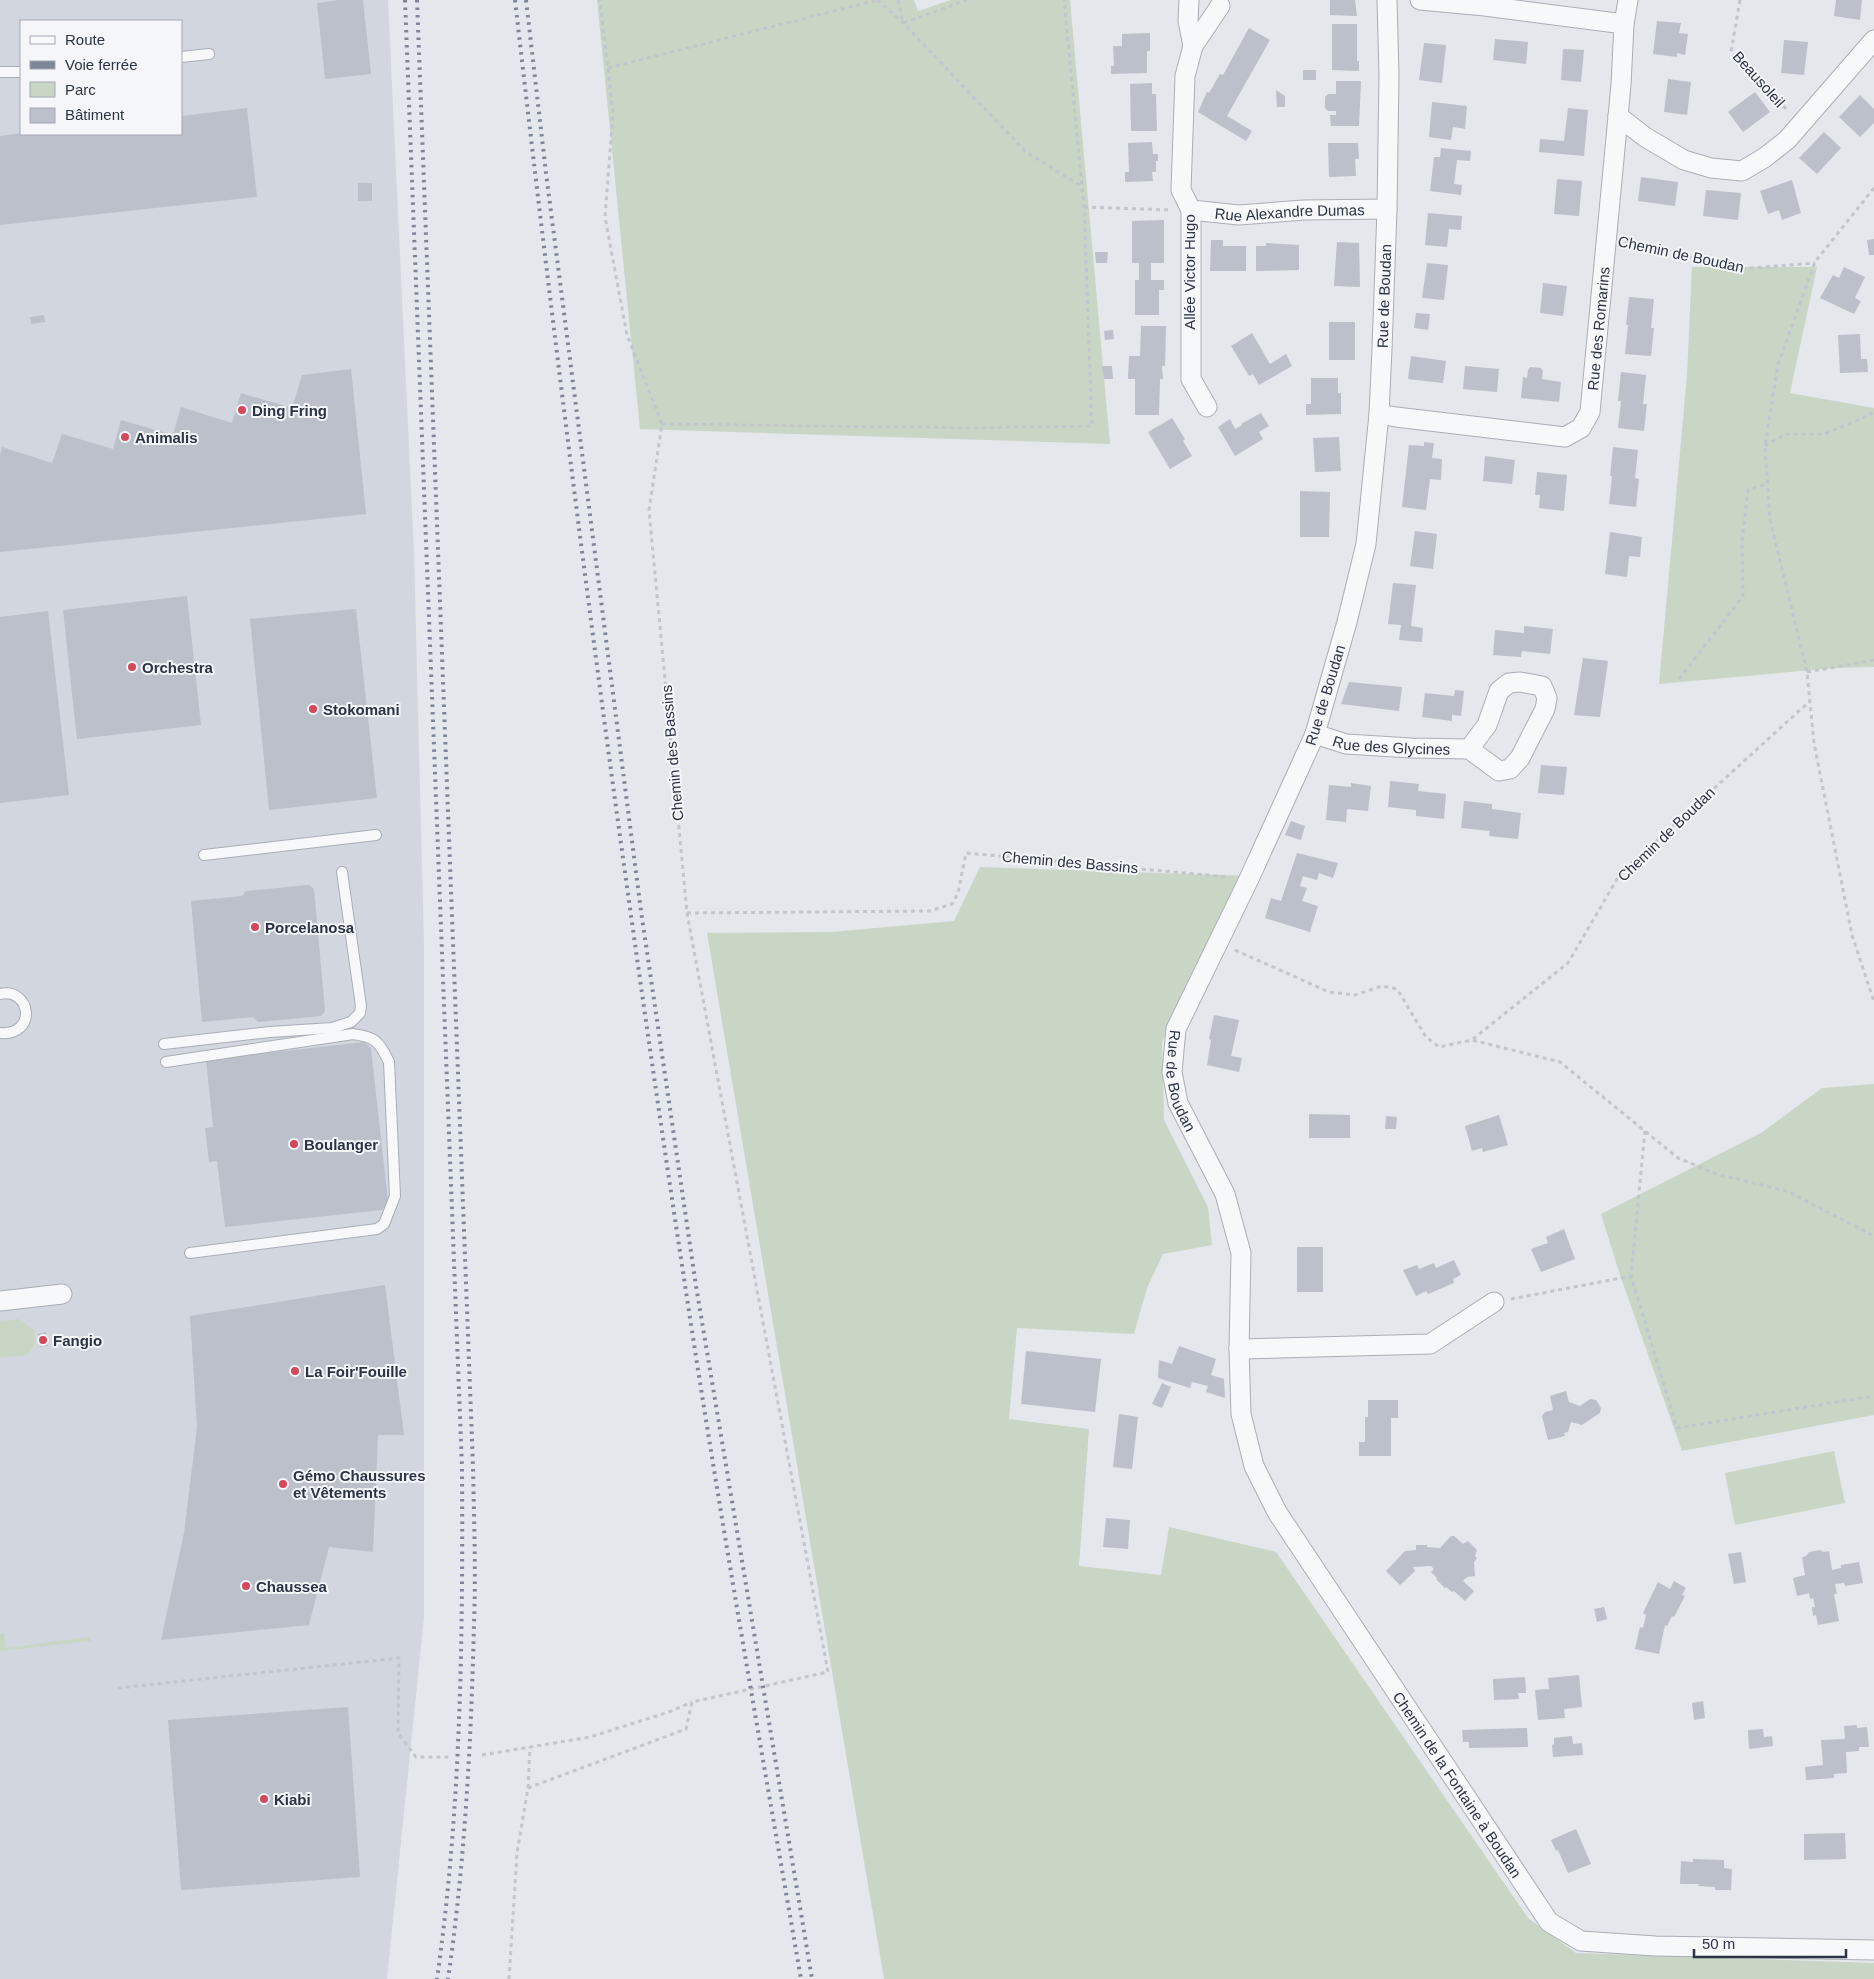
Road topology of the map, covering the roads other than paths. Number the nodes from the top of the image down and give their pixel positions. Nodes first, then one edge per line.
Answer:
1 (1189, 0) edge
2 (1387, 0) edge
3 (1420, 0) edge
4 (1628, 0) edge
5 (1220, 6) dead end
6 (1624, 24) junction
7 (1874, 40) edge
8 (1193, 46) junction
9 (209, 54) dead end
10 (182, 57) edge
11 (0, 72) edge
12 (20, 72) edge
13 (1618, 116) junction
14 (1388, 209) junction
15 (1191, 210) junction
16 (1206, 407) dead end
17 (1379, 414) junction
18 (1315, 734) junction
19 (1469, 748) junction
20 (376, 835) dead end
21 (204, 855) dead end
22 (342, 872) dead end
23 (0, 994) edge
24 (0, 1033) edge
25 (164, 1044) dead end
26 (166, 1062) dead end
27 (190, 1253) dead end
28 (62, 1294) dead end
29 (0, 1301) edge
30 (1494, 1302) road end
31 (1239, 1349) junction
32 (1874, 1950) edge

1 - 8 street, Allée Victor Hugo
2 - 14 street, Rue de Boudan
3 - 6 street
4 - 6 street, Rue des Romarins
5 - 8 street, Allée Victor Hugo
6 - 13 street, Rue des Romarins
7 - 13 street
8 - 15 street, Allée Victor Hugo
9 - 10 lane
11 - 12 lane
13 - 17 street, Rue des Romarins
14 - 15 street, Rue Alexandre Dumas
14 - 17 street, Rue de Boudan
15 - 16 street, Allée Victor Hugo
17 - 18 street, Rue de Boudan
18 - 19 street, Rue des Glycines
18 - 31 street, Rue de Boudan
19 - 19 street, Rue des Glycines
20 - 21 lane
22 - 25 lane
23 - 24 lane
26 - 27 lane
28 - 29 street
30 - 31 street
31 - 32 street, Chemin de la Fontaine à Boudan

